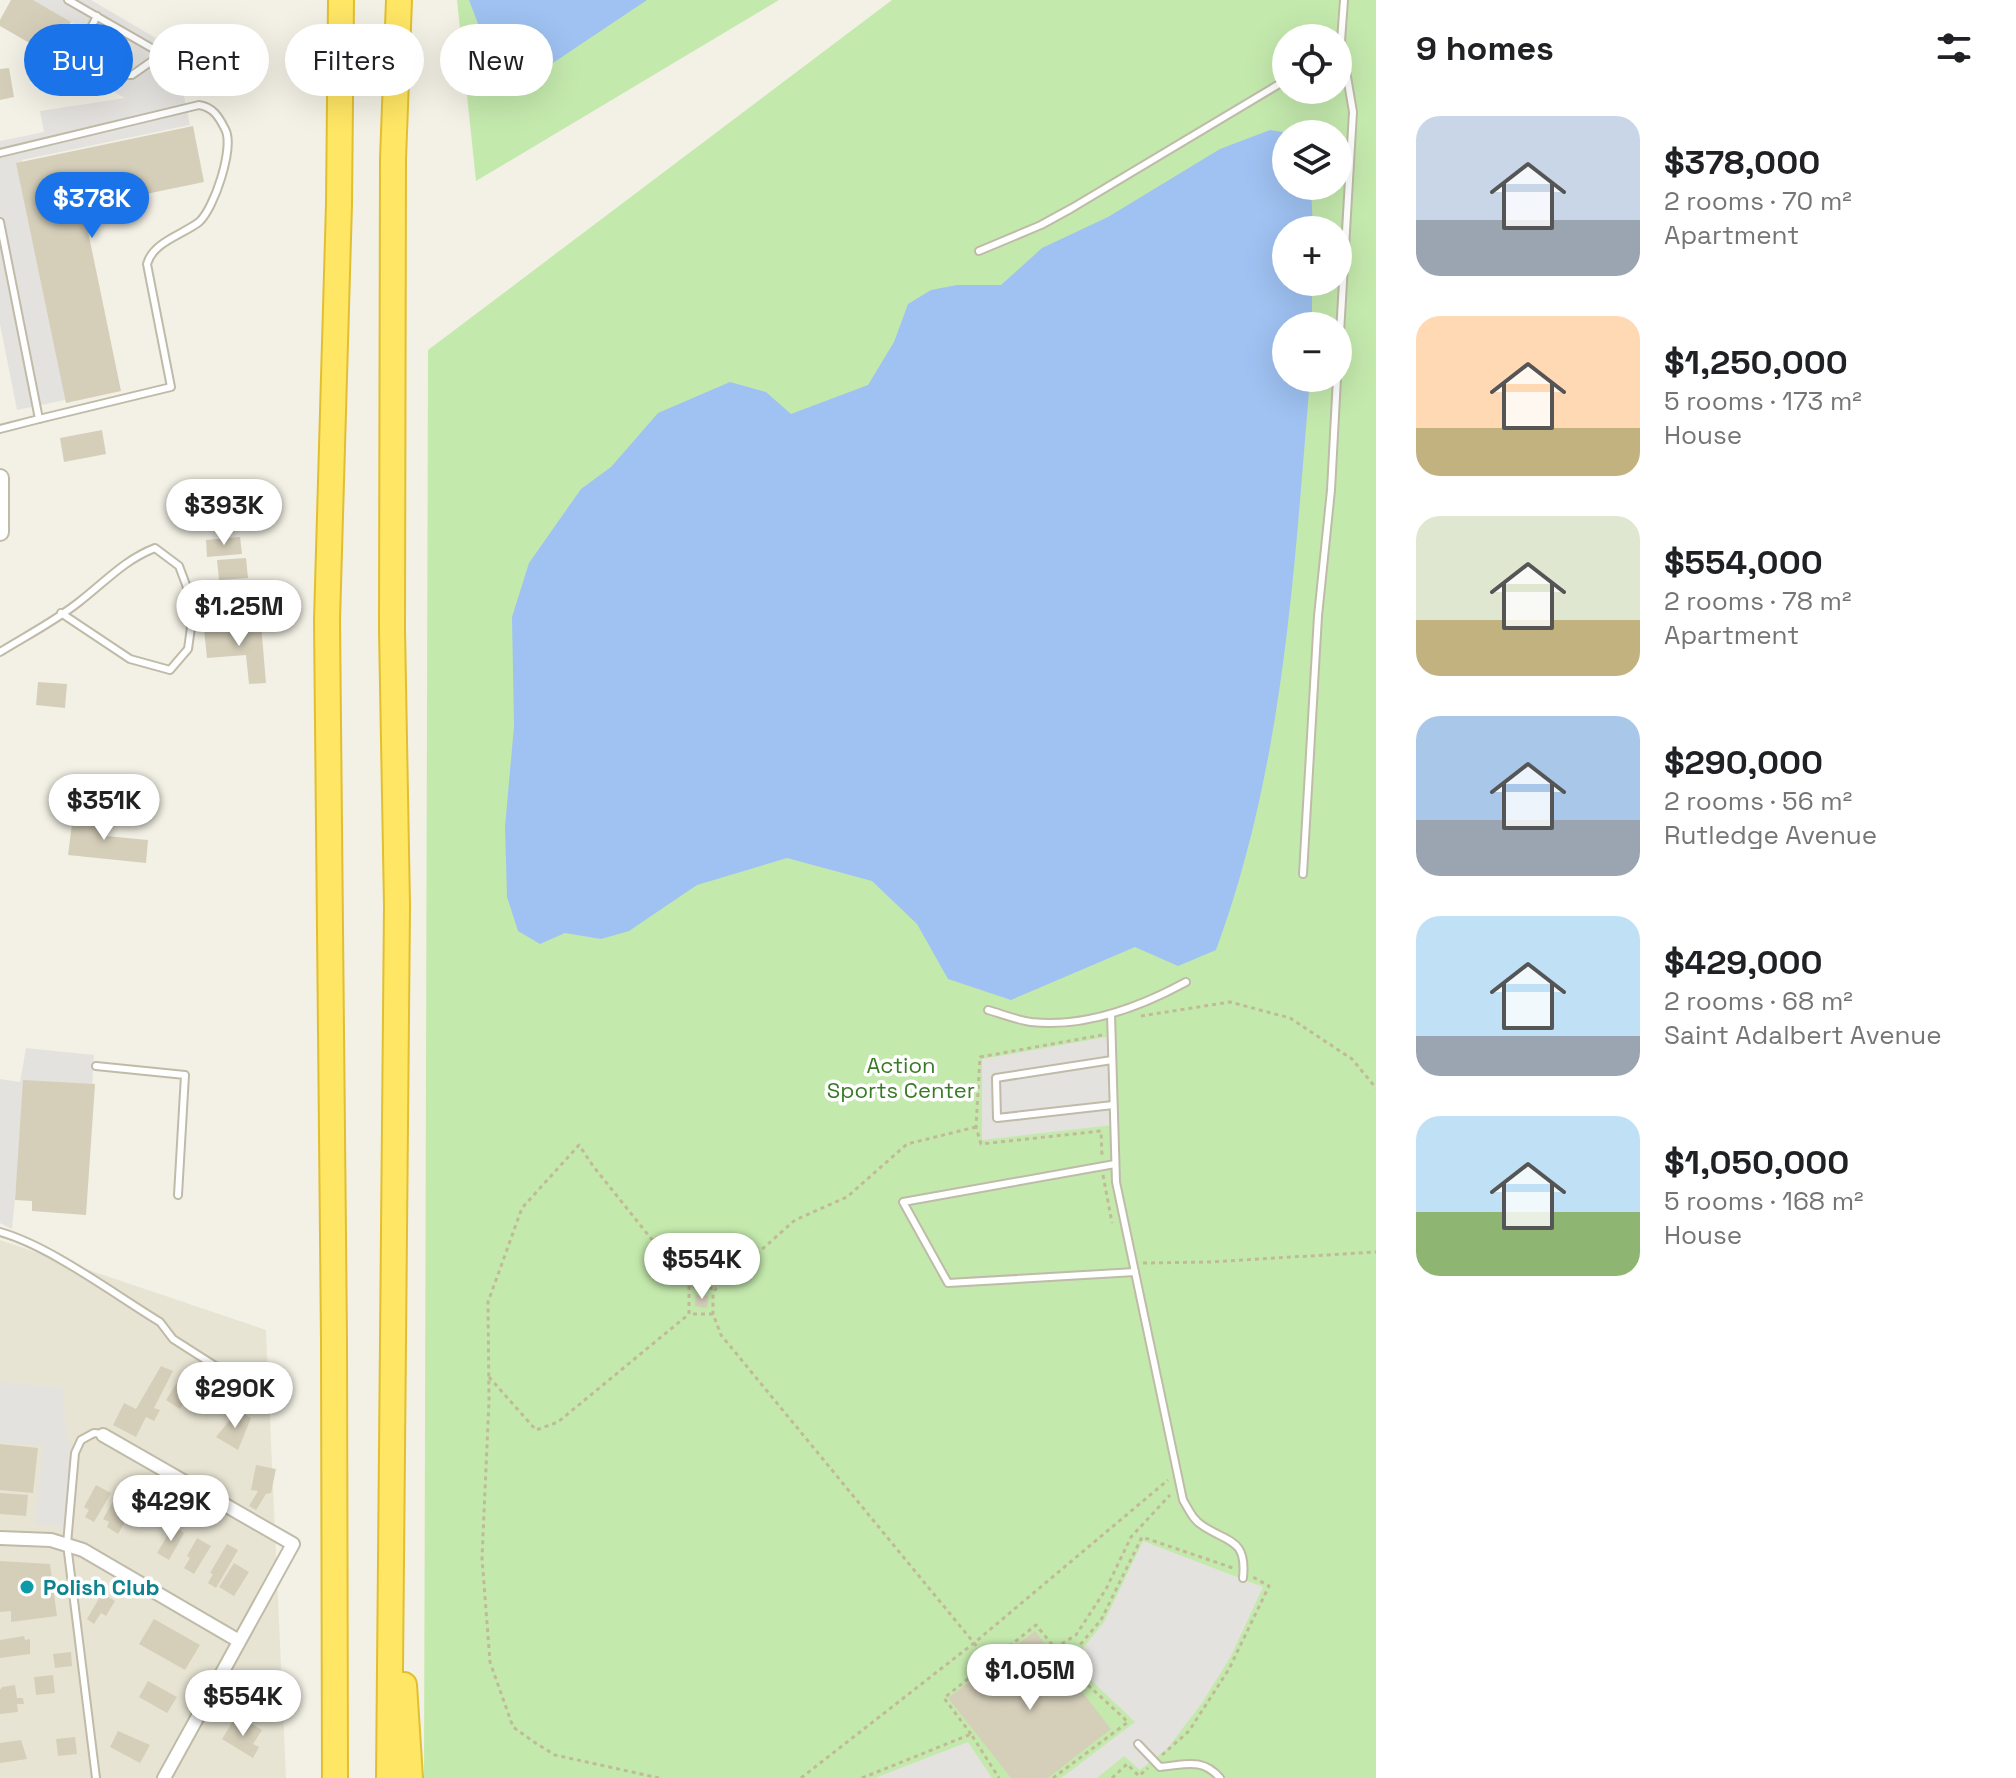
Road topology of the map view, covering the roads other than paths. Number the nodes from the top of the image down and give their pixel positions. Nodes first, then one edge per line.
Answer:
1 (68, 0) edge
2 (341, 0) edge
3 (399, 0) edge
4 (1344, 0) edge
5 (97, 16) junction
6 (1342, 24) edge
7 (1272, 88) edge
8 (1351, 104) edge
9 (0, 153) edge
10 (0, 222) edge
11 (979, 251) dead end
12 (1341, 312) edge
13 (1336, 392) edge
14 (39, 419) junction
15 (0, 429) edge
16 (0, 478) edge
17 (0, 532) edge
18 (61, 613) junction
19 (0, 652) edge
20 (1303, 874) dead end
21 (1186, 982) dead end
22 (988, 1010) dead end
23 (1111, 1014) junction
24 (1112, 1060) junction
25 (96, 1066) dead end
26 (1113, 1105) junction
27 (1115, 1164) junction
28 (178, 1195) dead end
29 (0, 1232) edge
30 (1135, 1272) junction
31 (267, 1399) dead end
32 (103, 1435) joint
33 (391, 1494) junction
34 (0, 1538) edge
35 (67, 1544) junction
36 (1246, 1576) road end
37 (239, 1641) junction
38 (1138, 1744) dead end
39 (96, 1778) edge
40 (164, 1778) edge
41 (335, 1778) edge
42 (389, 1778) edge
43 (410, 1778) edge
44 (1220, 1778) edge

1 - 5 lane
2 - 41 highway
3 - 33 highway
4 - 6 lane
5 - 5 lane
7 - 11 lane
8 - 12 lane
9 - 14 lane
10 - 14 lane
13 - 20 lane
14 - 15 lane
16 - 17 street
18 - 18 lane
18 - 19 lane
21 - 23 lane
22 - 23 lane
23 - 24 lane
24 - 26 lane
24 - 26 lane
25 - 28 lane
26 - 27 lane
27 - 30 lane
27 - 30 lane
29 - 31 lane
30 - 36 lane
32 - 35 lane
32 - 37 street
33 - 42 highway
33 - 43 highway
34 - 35 street
35 - 37 street
35 - 39 lane
37 - 40 street
38 - 44 lane

